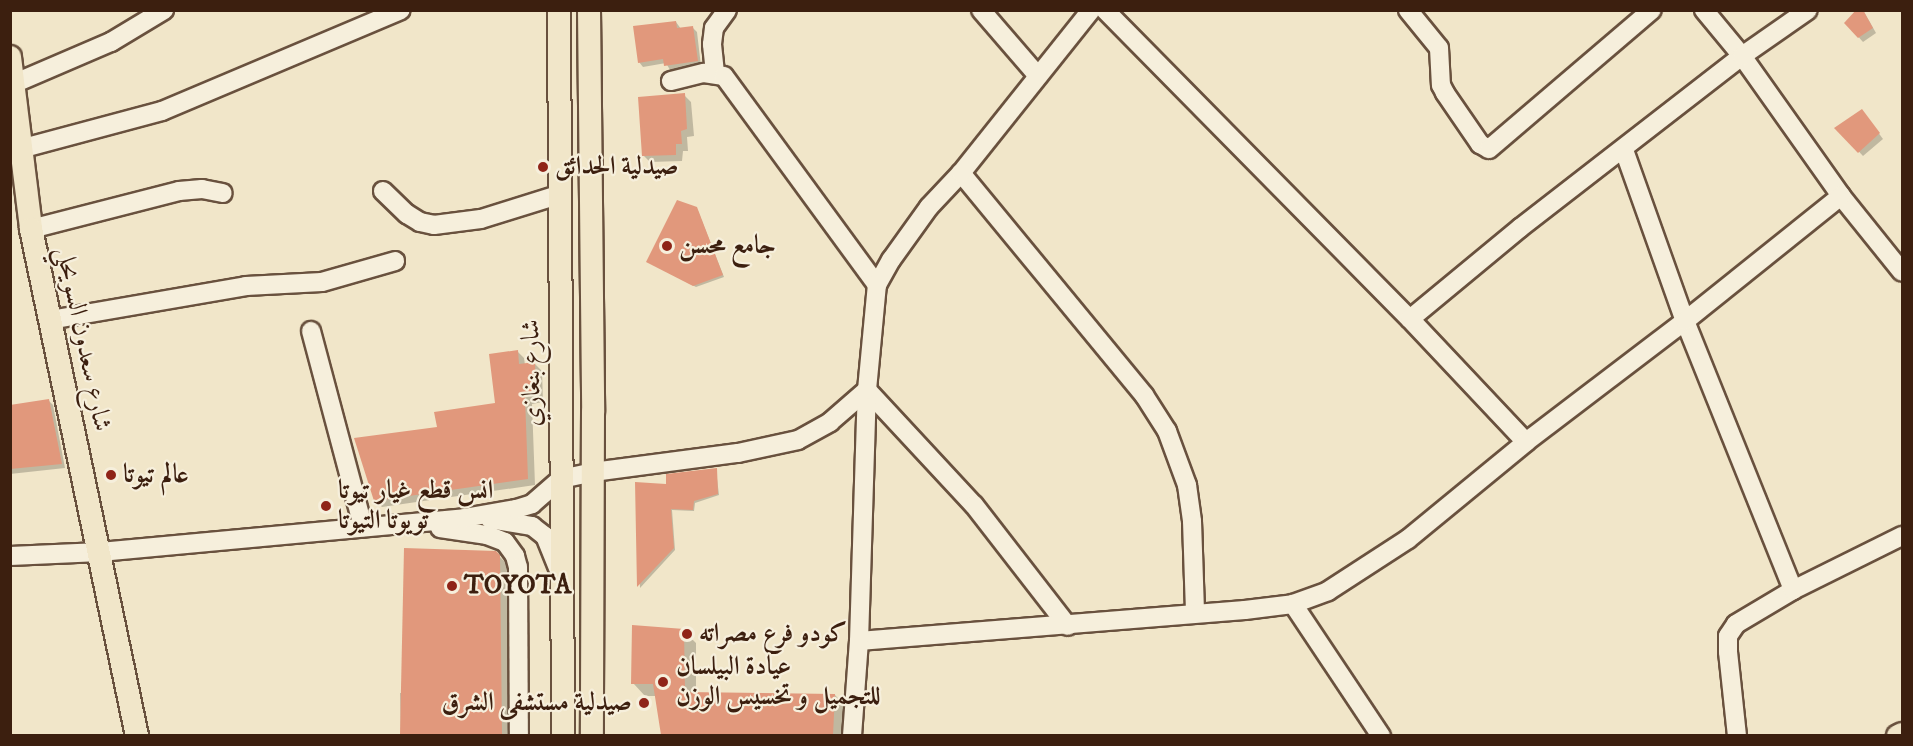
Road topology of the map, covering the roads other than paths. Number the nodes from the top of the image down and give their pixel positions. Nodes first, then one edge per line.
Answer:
1 (164, 10) edge
2 (401, 10) edge
3 (559, 10) edge
4 (589, 10) edge
5 (727, 10) edge
6 (981, 10) edge
7 (1091, 10) edge
8 (1105, 10) edge
9 (1408, 10) edge
10 (1652, 10) edge
11 (1704, 10) edge
12 (1808, 10) edge
13 (1742, 56) junction
14 (10, 57) edge
15 (715, 73) junction
16 (1038, 76) junction
17 (671, 81) dead end
18 (13, 100) edge
19 (20, 149) junction
20 (1624, 150) junction
21 (961, 173) junction
22 (384, 191) dead end
23 (223, 193) dead end
24 (558, 195) junction
25 (1841, 196) junction
26 (31, 229) junction
27 (395, 261) dead end
28 (1902, 272) edge
29 (877, 285) junction
30 (1410, 319) junction
31 (50, 320) junction
32 (1685, 321) junction
33 (311, 331) dead end
34 (867, 390) junction
35 (1526, 442) junction
36 (593, 472) junction
37 (561, 479) junction
38 (464, 518) junction
39 (390, 523) junction
40 (363, 527) junction
41 (1902, 536) edge
42 (100, 552) junction
43 (10, 556) edge
44 (562, 581) junction
45 (1793, 590) junction
46 (1293, 604) junction
47 (1195, 613) junction
48 (1068, 626) junction
49 (859, 641) junction
50 (1902, 734) edge
51 (137, 735) edge
52 (519, 735) edge
53 (563, 735) edge
54 (592, 735) edge
55 (852, 735) edge
56 (1381, 735) edge
57 (1737, 735) edge
58 (1898, 735) edge

1 - 18 street
2 - 19 street
3 - 24 main road, شارع بنغازي
4 - 36 main road
5 - 15 street
6 - 16 street
7 - 16 street
8 - 30 street
9 - 10 street
11 - 13 street
12 - 13 street
13 - 20 street
13 - 25 street
14 - 18 main road, شارع سعدون السويحلي
15 - 17 street
15 - 29 street
16 - 21 street
18 - 19 main road, شارع سعدون السويحلي
19 - 26 main road, شارع سعدون السويحلي
20 - 30 street
20 - 32 street
21 - 29 street
21 - 47 street
22 - 24 street
23 - 26 street
24 - 37 main road, شارع بنغازي
25 - 28 street
25 - 32 street
26 - 31 main road, شارع سعدون السويحلي
27 - 31 street
29 - 34 street
30 - 35 street
31 - 42 main road, شارع سعدون السويحلي
32 - 35 street
32 - 45 street
33 - 40 street
34 - 36 street
34 - 48 street
34 - 49 street
35 - 46 street
36 - 37 street
36 - 54 main road
37 - 38 street
37 - 44 main road, شارع بنغازي
38 - 39 street
38 - 44 street
39 - 40 street
39 - 52 street
40 - 42 street
41 - 45 street
42 - 43 street
42 - 51 main road, شارع سعدون السويحلي
44 - 53 main road, شارع بنغازي
45 - 57 street
46 - 47 street
46 - 56 street
47 - 48 street
48 - 49 street
49 - 55 street
50 - 58 main road

